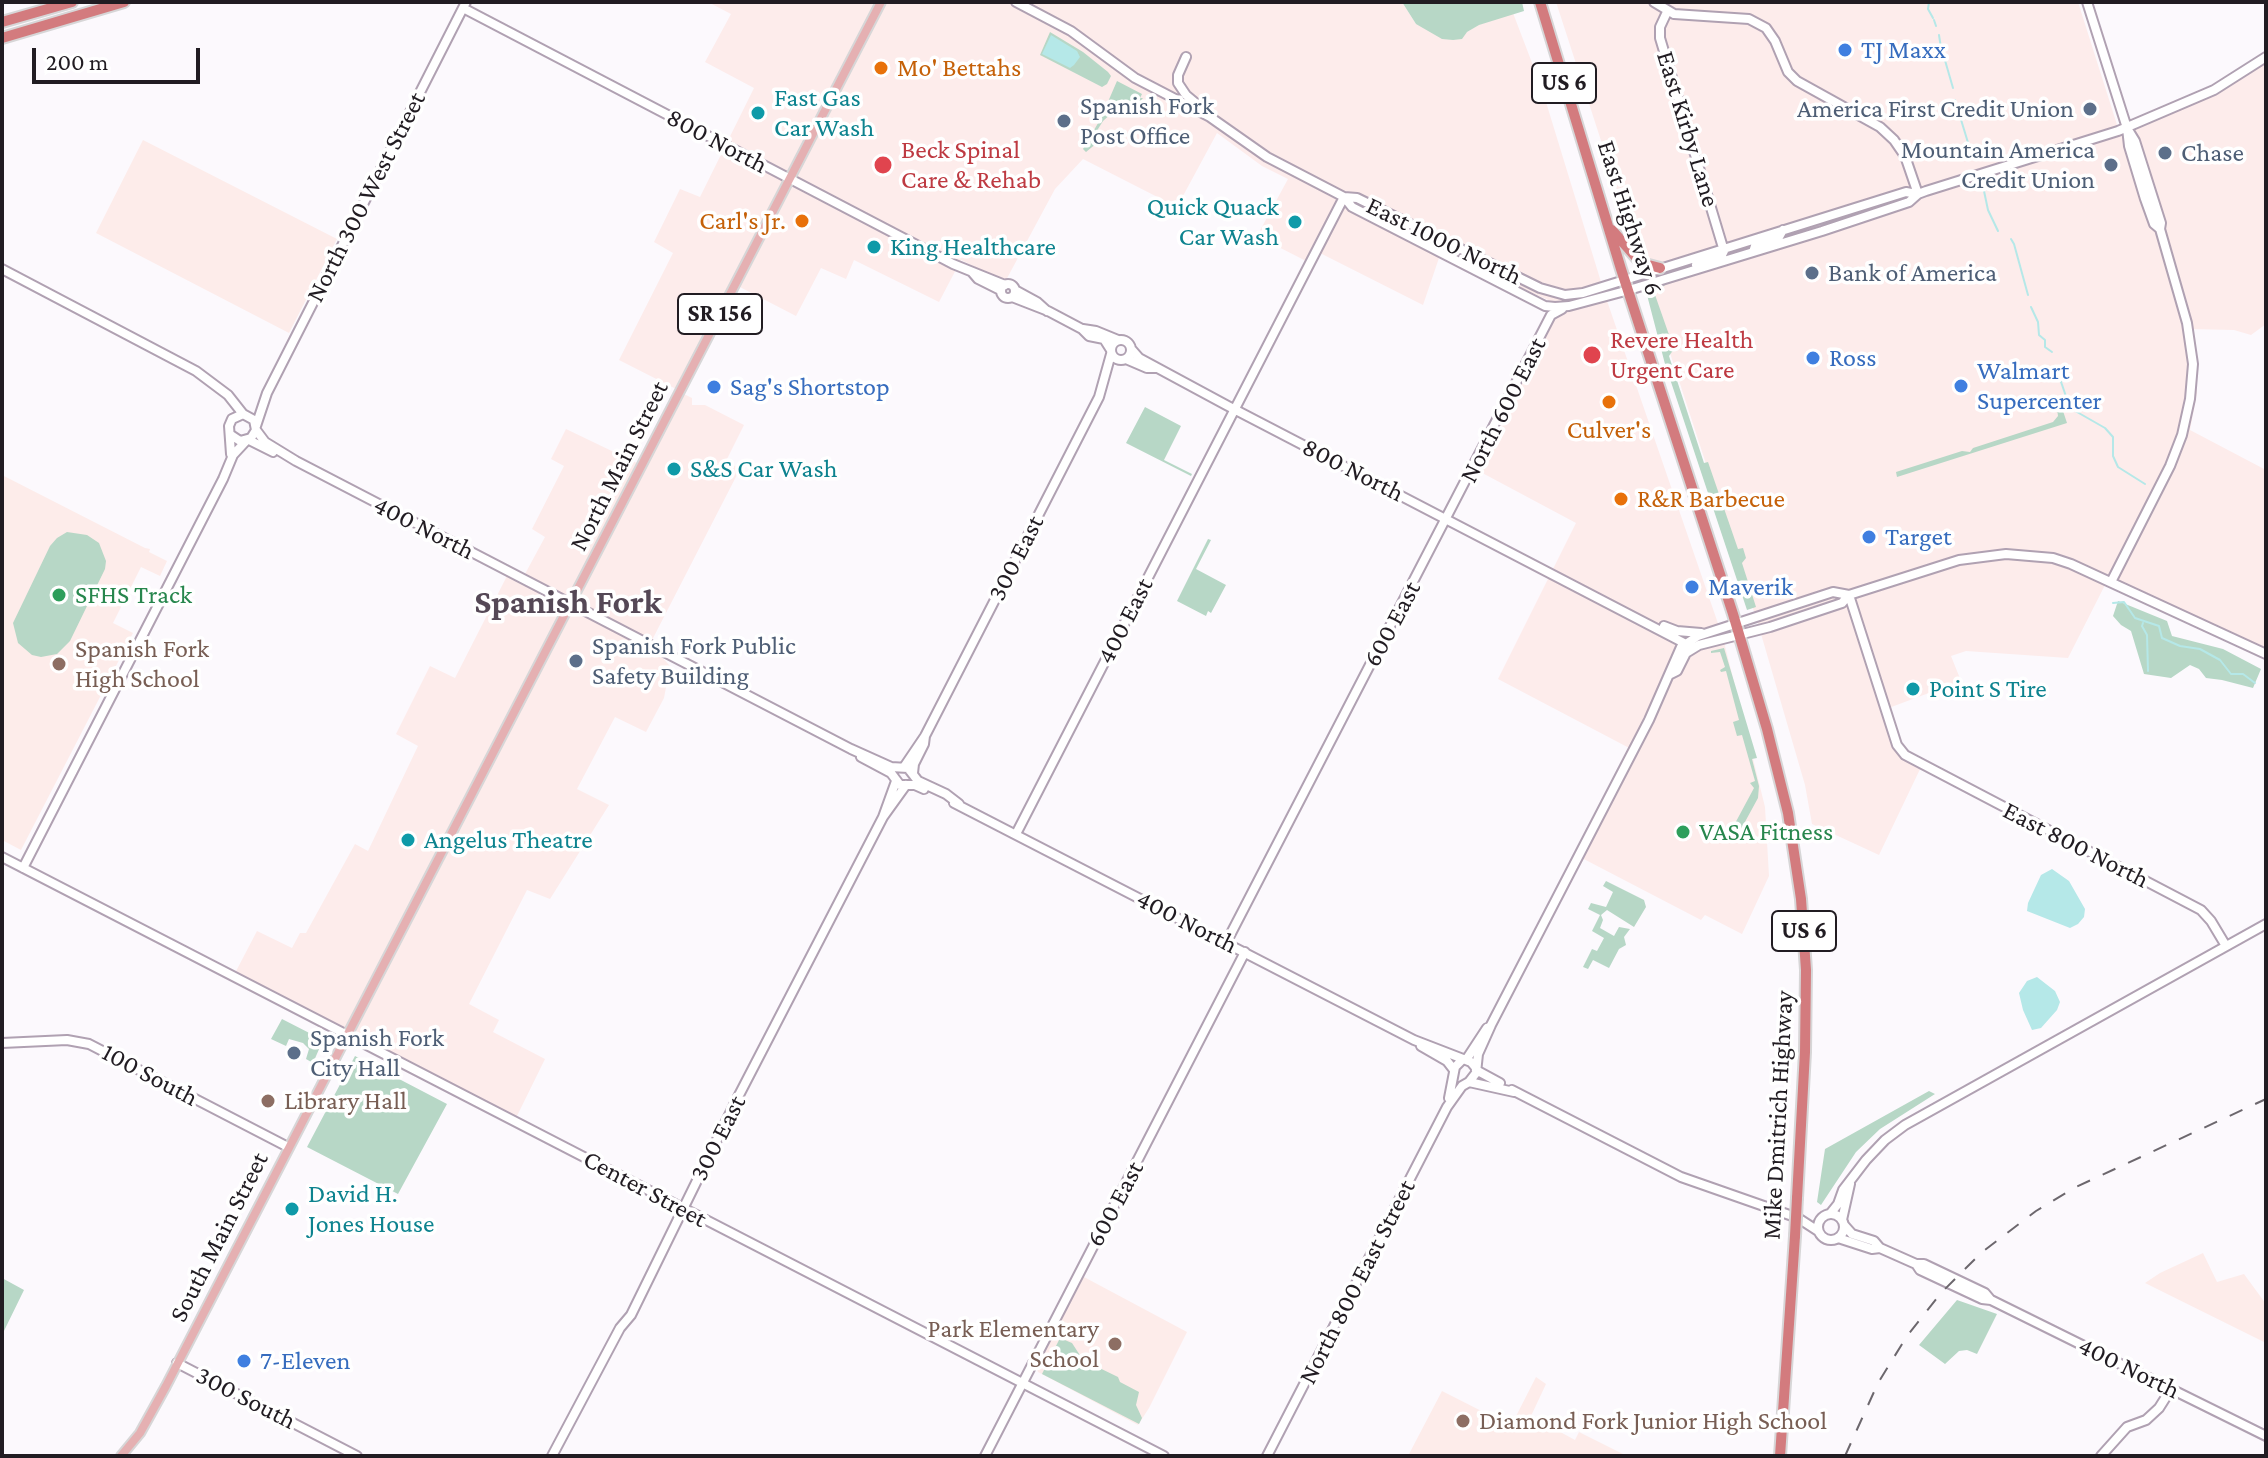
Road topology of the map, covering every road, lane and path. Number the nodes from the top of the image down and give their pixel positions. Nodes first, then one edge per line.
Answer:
1 (72, 2) edge
2 (124, 2) edge
3 (881, 2) edge
4 (1016, 2) edge
5 (1654, 2) edge
6 (2087, 2) edge
7 (1539, 4) edge
8 (464, 5) edge
9 (1667, 12) junction
10 (2, 22) edge
11 (2, 38) edge
12 (1186, 57) dead end
13 (2266, 57) edge
14 (1210, 117) junction
15 (2127, 128) junction
16 (790, 179) junction
17 (1918, 194) junction
18 (1344, 197) junction
19 (1608, 225) junction
20 (1783, 230) junction
21 (1407, 235) junction
22 (1452, 245) junction
23 (1723, 247) junction
24 (1753, 252) junction
25 (1448, 256) junction
26 (1495, 266) junction
27 (1660, 268) junction
28 (2, 269) edge
29 (1693, 270) junction
30 (1627, 284) junction
31 (1545, 306) junction
32 (1565, 307) junction
33 (1551, 315) junction
34 (1082, 329) junction
35 (1118, 340) junction
36 (1132, 350) junction
37 (1111, 352) junction
38 (1124, 360) junction
39 (1156, 368) junction
40 (1106, 379) junction
41 (223, 390) junction
42 (267, 393) junction
43 (1234, 409) junction
44 (244, 414) junction
45 (230, 422) junction
46 (256, 428) junction
47 (231, 435) junction
48 (247, 440) junction
49 (231, 459) junction
50 (296, 461) junction
51 (1447, 518) junction
52 (2111, 582) junction
53 (1849, 595) junction
54 (570, 603) junction
55 (1626, 611) junction
56 (1658, 629) junction
57 (1738, 629) junction
58 (1672, 630) junction
59 (1705, 634) junction
60 (1683, 650) junction
61 (2266, 654) edge
62 (925, 736) junction
63 (899, 774) junction
64 (910, 780) junction
65 (883, 817) junction
66 (1016, 834) junction
67 (2, 857) edge
68 (23, 868) junction
69 (2266, 924) edge
70 (1226, 943) junction
71 (2226, 946) junction
72 (1245, 952) junction
73 (1491, 1025) junction
74 (347, 1034) junction
75 (1414, 1040) junction
76 (2, 1043) edge
77 (1464, 1060) junction
78 (1476, 1069) junction
79 (1454, 1072) junction
80 (1468, 1082) junction
81 (1514, 1092) junction
82 (1447, 1107) junction
83 (288, 1147) junction
84 (1850, 1184) junction
85 (683, 1209) junction
86 (1826, 1215) junction
87 (1798, 1218) junction
88 (1843, 1223) junction
89 (1818, 1231) junction
90 (1838, 1238) junction
91 (1880, 1248) junction
92 (177, 1363) junction
93 (1022, 1383) junction
94 (2171, 1389) junction
95 (2266, 1436) edge
96 (121, 1456) edge
97 (357, 1456) edge
98 (552, 1456) edge
99 (985, 1456) edge
100 (1164, 1456) edge
101 (1267, 1456) edge
102 (1780, 1456) edge
103 (2101, 1456) edge

1 - 10 highway
2 - 11 highway
3 - 16 main road, North Main Street / SR 156
4 - 14 street
5 - 9 street
6 - 15 street
7 - 19 highway, East Highway 6 / US 6
8 - 16 street, 800 North
8 - 42 street, North 300 West Street
9 - 17 street
9 - 23 street, East Kirby Lane
12 - 14 street
13 - 15 street
14 - 18 street
15 - 17 street
15 - 52 street
16 - 34 street, 800 North
16 - 54 main road, North Main Street / SR 156
17 - 20 street
17 - 24 street
18 - 21 street, East 1000 North
18 - 22 street, East 1000 North
18 - 43 street, 400 East
19 - 27 highway
19 - 30 highway, East Highway 6 / US 6
20 - 23 street
20 - 24 street
21 - 22 street
21 - 25 street, East 1000 North
22 - 26 street, East 1000 North
23 - 27 street
23 - 29 street
24 - 29 street
25 - 26 street
25 - 31 street, East 1000 North
26 - 30 street, East 1000 North
27 - 30 street
28 - 41 street
29 - 30 street
30 - 32 street, East 1000 North
30 - 57 highway, East Highway 6 / US 6
31 - 32 street, East 1000 North
31 - 33 street, East 1000 North
32 - 33 street, North 600 East
33 - 51 street, North 600 East
34 - 35 street
34 - 37 street
35 - 36 street
35 - 37 street
36 - 38 street
36 - 39 street, 800 North
37 - 38 street
37 - 40 street, 300 East
38 - 39 street, 800 North
38 - 40 street, 300 East
39 - 43 street, 800 North
40 - 62 street, 300 East
41 - 44 street
41 - 45 street
42 - 44 street
42 - 46 street
43 - 51 street, 800 North
43 - 66 street, 400 East
44 - 45 street
44 - 46 street
45 - 47 street
46 - 48 street
46 - 50 street, 400 North
47 - 48 street
47 - 49 street
48 - 49 street
48 - 50 street, 400 North
49 - 68 street
50 - 54 street, 400 North
51 - 55 street, 800 North
51 - 70 street, 600 East
52 - 53 street
52 - 61 street
53 - 57 street
53 - 57 street
53 - 71 street, East 800 North
54 - 63 street, 400 North
54 - 74 main road, North Main Street / SR 156
55 - 56 street
55 - 58 street
56 - 60 street
56 - 60 street
57 - 59 street
57 - 60 street
57 - 102 highway, Mike Dmitrich Highway / US 6, bridge
58 - 59 street
58 - 60 street
59 - 60 street
60 - 73 street
62 - 63 street, 300 East
62 - 64 street, 300 East
63 - 64 street
63 - 64 street
63 - 65 street, 300 East
64 - 65 street, 300 East
64 - 66 street, 400 North
65 - 85 street, 300 East
66 - 70 street, 400 North
67 - 68 street, Center Street
68 - 74 street, Center Street
69 - 71 street
70 - 72 street, 400 North
71 - 84 street
72 - 75 street, 400 North
72 - 93 street, 600 East
73 - 77 street
73 - 78 street
74 - 83 main road, South Main Street / SR 156
74 - 85 street, Center Street
75 - 77 street
75 - 79 street
76 - 83 street, 100 South
77 - 78 street
77 - 79 street
78 - 80 street
78 - 81 street
79 - 80 street
79 - 82 street
80 - 81 street
80 - 82 street
81 - 87 street
82 - 101 street, North 800 East Street
83 - 92 main road, South Main Street / SR 156
84 - 86 street
84 - 88 street
85 - 93 street, Center Street
85 - 98 street, 300 East
86 - 87 street
86 - 88 street
86 - 89 street
87 - 89 street
88 - 90 street
88 - 91 street
89 - 90 street
90 - 91 street
91 - 94 street, 400 North
92 - 96 main road, South Main Street
92 - 97 street, 300 South
93 - 99 street, 600 East
93 - 100 street, Center Street
94 - 95 street, 400 North
94 - 103 street

